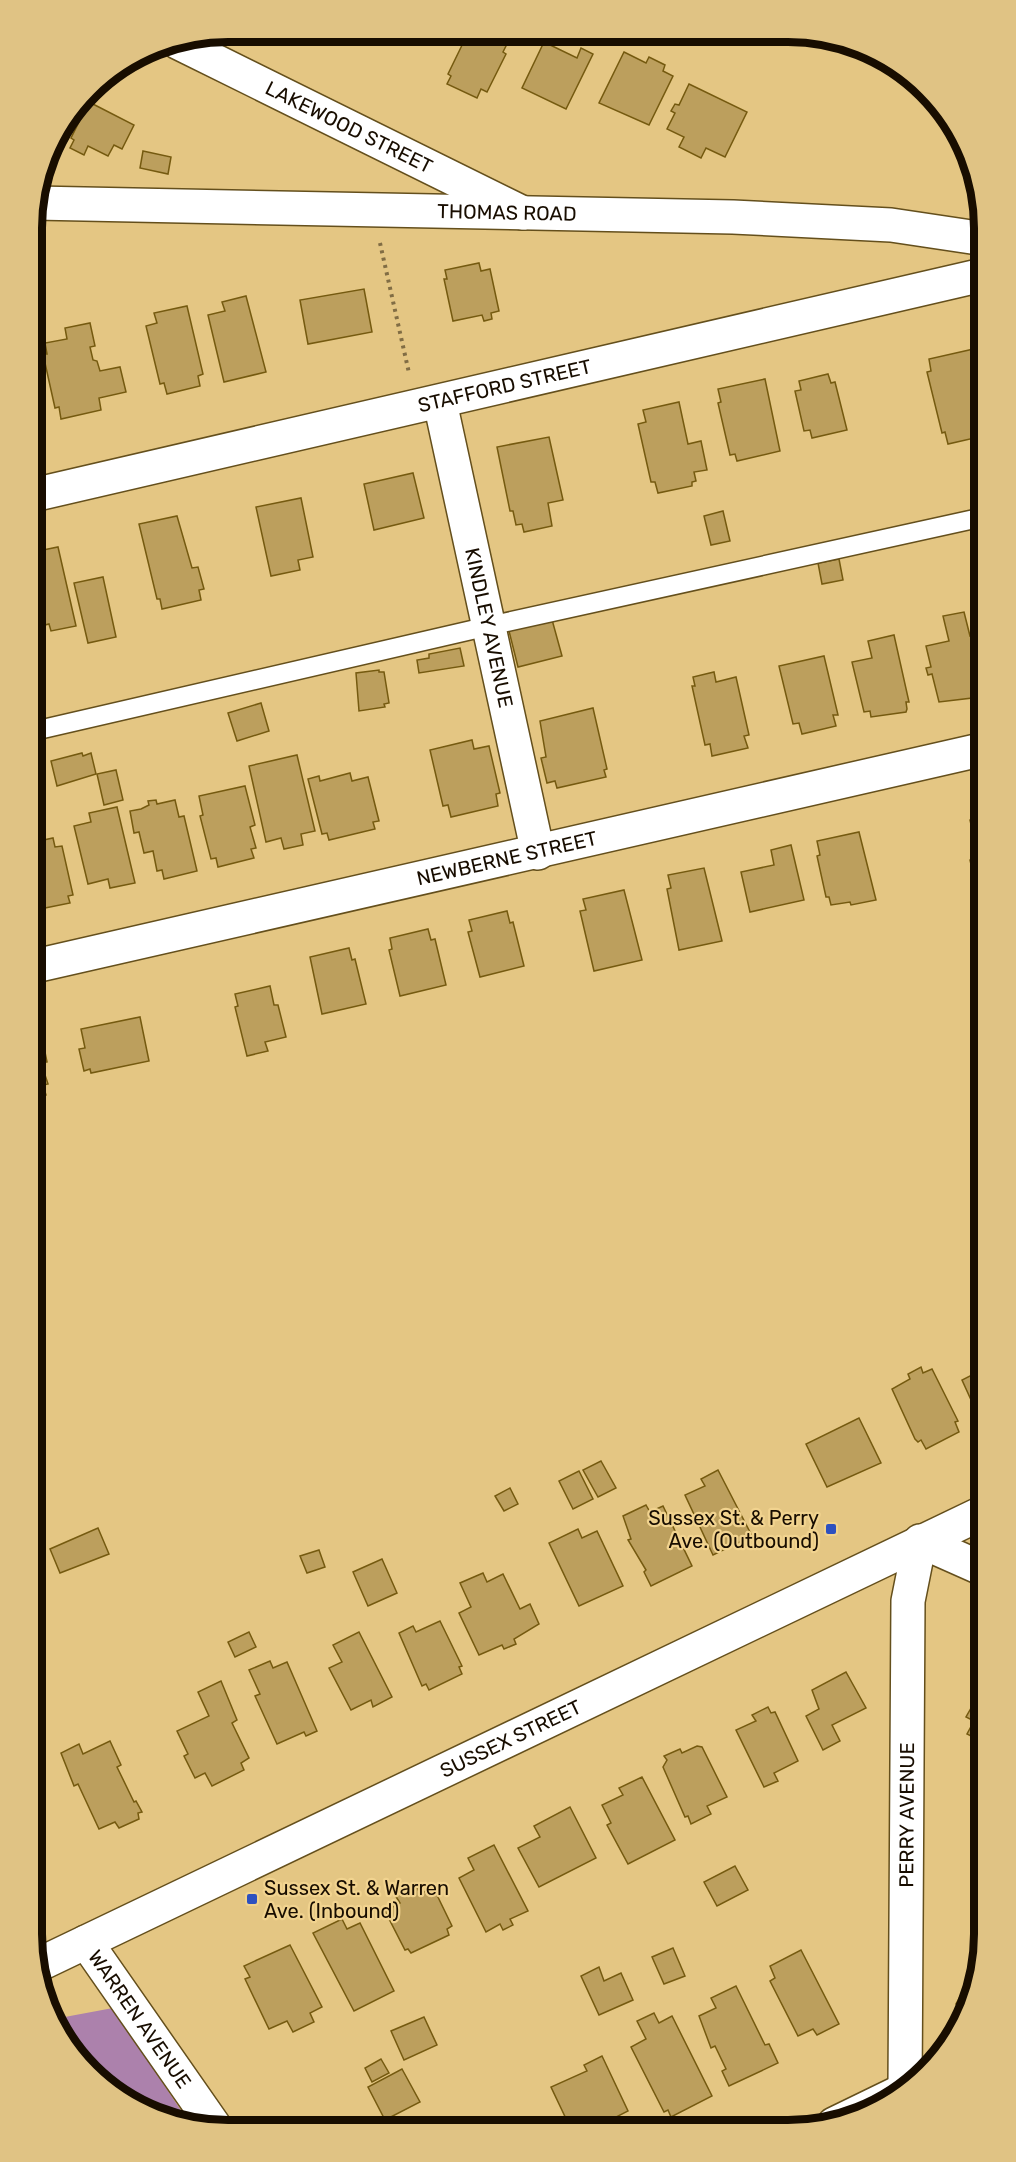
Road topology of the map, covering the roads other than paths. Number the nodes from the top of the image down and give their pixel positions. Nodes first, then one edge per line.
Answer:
1 (187, 47) edge
2 (44, 203) edge
3 (523, 213) junction
4 (974, 237) edge
5 (974, 277) edge
6 (440, 402) junction
7 (42, 493) edge
8 (974, 519) edge
9 (489, 626) junction
10 (42, 729) edge
11 (974, 751) edge
12 (538, 853) junction
13 (42, 964) edge
14 (974, 1517) edge
15 (920, 1541) junction
16 (974, 1565) edge
17 (86, 1942) junction
18 (45, 1962) edge
19 (906, 2078) edge
20 (209, 2118) edge

1 - 3 street, LAKEWOOD STREET
2 - 3 street, THOMAS ROAD
3 - 4 street, THOMAS ROAD
5 - 6 street, STAFFORD STREET
6 - 7 street, STAFFORD STREET
6 - 9 street, KINDLEY AVENUE
8 - 9 lane
9 - 10 lane
9 - 12 street, KINDLEY AVENUE
11 - 12 street, NEWBERNE STREET
12 - 13 street, NEWBERNE STREET
14 - 15 street, SUSSEX STREET
15 - 16 street
15 - 17 street, SUSSEX STREET
15 - 19 street, PERRY AVENUE
17 - 18 street, SUSSEX STREET
17 - 20 street, WARREN AVENUE

